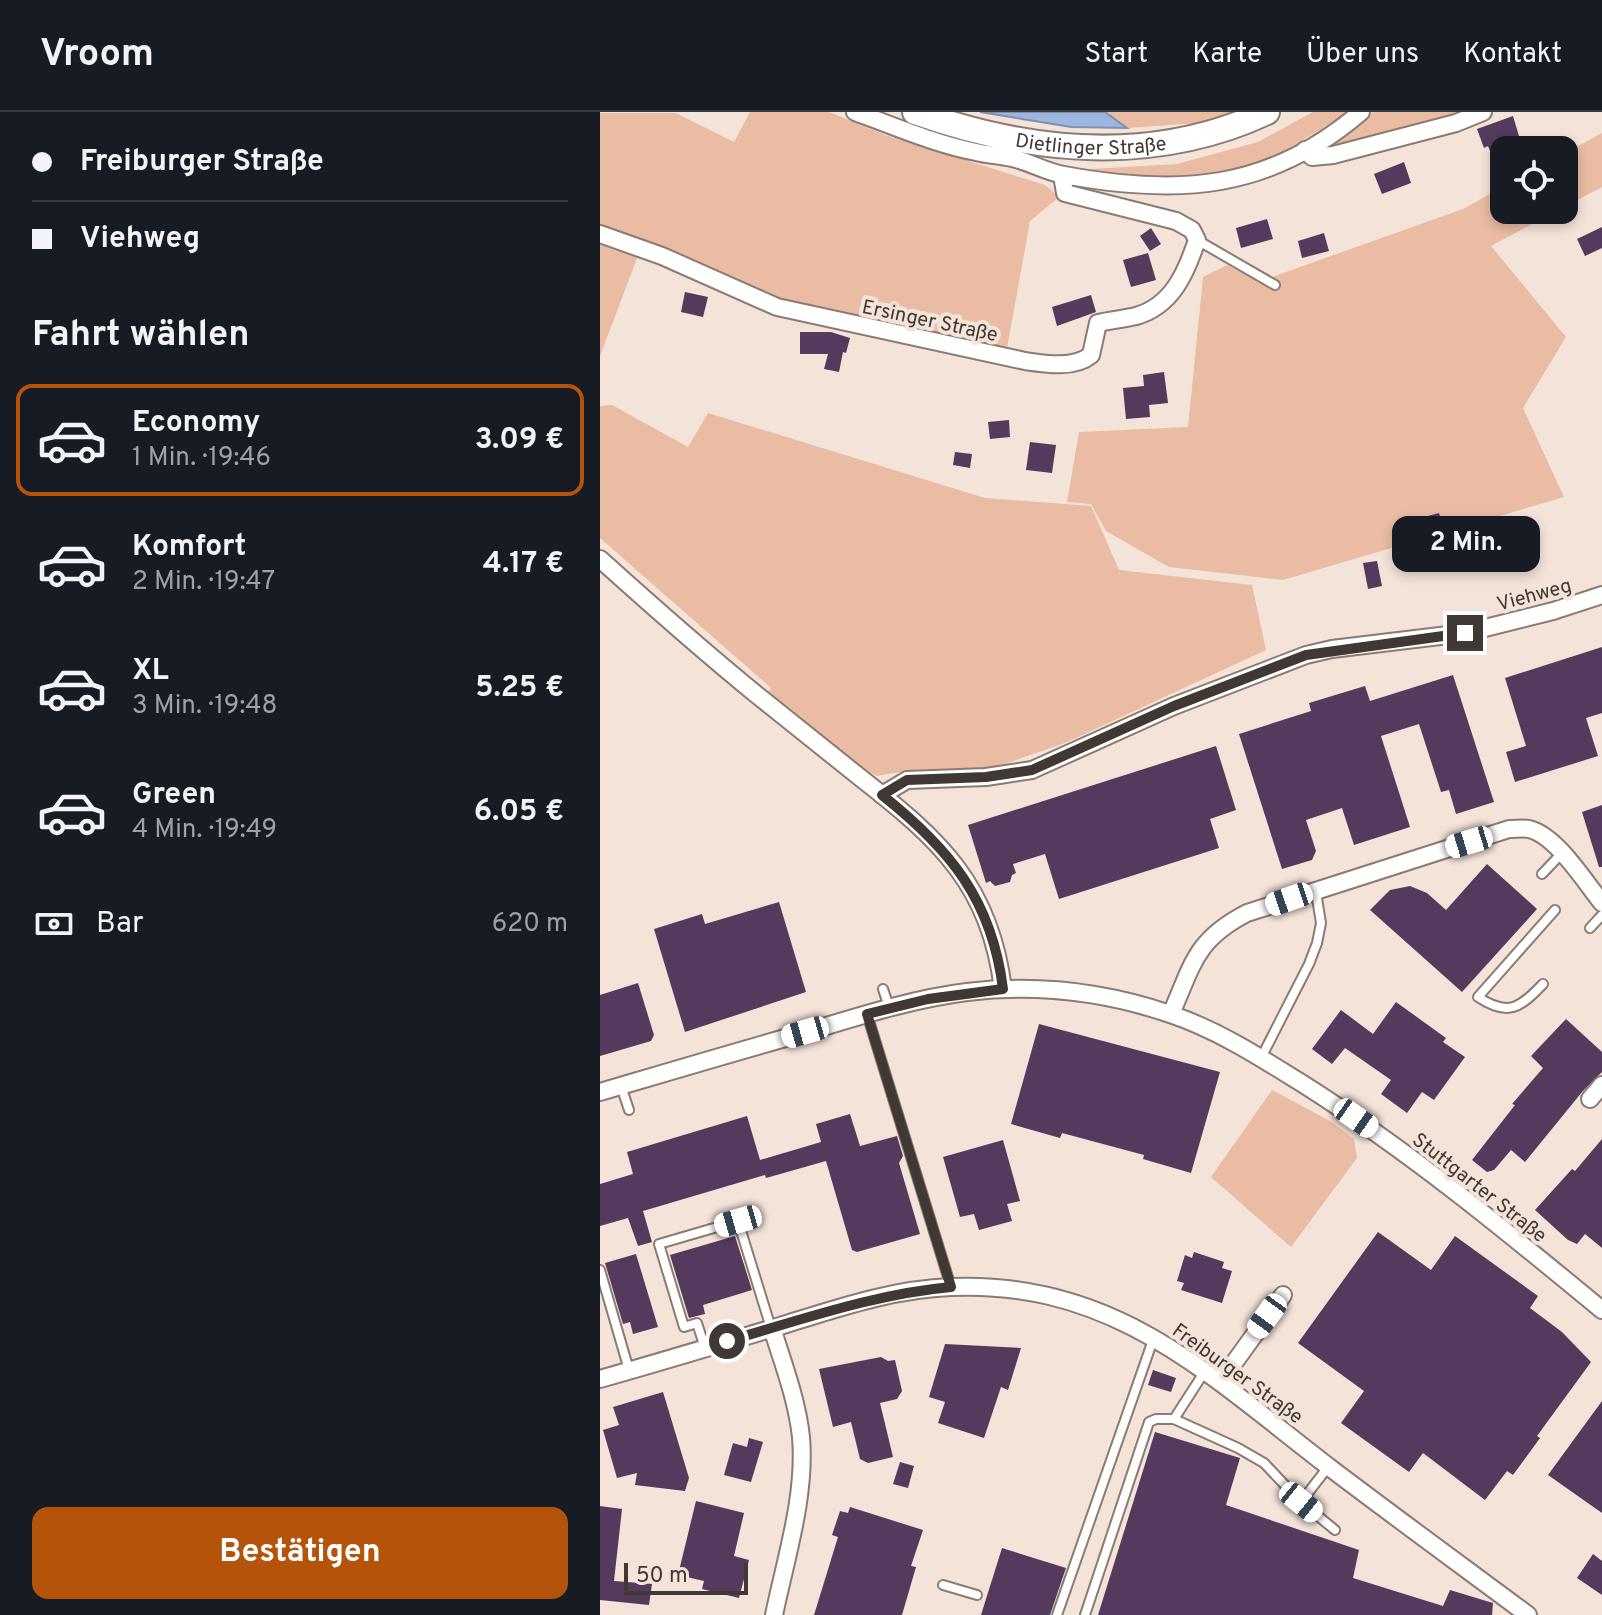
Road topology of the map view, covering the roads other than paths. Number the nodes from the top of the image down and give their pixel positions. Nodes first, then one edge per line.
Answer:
1 (855, 112) edge
2 (915, 112) edge
3 (1267, 112) edge
4 (1361, 112) edge
5 (1483, 112) edge
6 (1305, 150) junction
7 (1062, 175) junction
8 (600, 234) edge
9 (1197, 240) junction
10 (1275, 285) dead end
11 (600, 559) edge
12 (1602, 595) edge
13 (882, 795) junction
14 (1562, 853) junction
15 (1542, 874) dead end
16 (1316, 891) junction
17 (1602, 903) edge
18 (1555, 910) dead end
19 (1602, 915) edge
20 (1590, 928) dead end
21 (1543, 984) dead end
22 (883, 989) dead end
23 (1003, 989) junction
24 (889, 1008) junction
25 (867, 1014) junction
26 (1171, 1014) junction
27 (1261, 1058) junction
28 (1602, 1085) edge
29 (621, 1086) junction
30 (600, 1092) edge
31 (1590, 1099) dead end
32 (629, 1110) dead end
33 (600, 1270) edge
34 (951, 1287) junction
35 (1283, 1295) dead end
36 (1602, 1310) edge
37 (772, 1328) junction
38 (1154, 1337) junction
39 (705, 1348) junction
40 (629, 1371) junction
41 (1205, 1371) junction
42 (600, 1379) edge
43 (1221, 1381) junction
44 (1174, 1419) junction
45 (1328, 1466) junction
46 (1301, 1502) junction
47 (1335, 1530) dead end
48 (943, 1585) dead end
49 (977, 1595) dead end
50 (774, 1615) edge
51 (1057, 1615) edge
52 (1085, 1615) edge
53 (1528, 1615) edge

1 - 7 street, Dietlinger Straße
2 - 3 main road, Dietlinger Straße
4 - 6 street, Dietlinger Straße
5 - 6 street
6 - 7 street, Dietlinger Straße
7 - 9 street, Dietlinger Straße
8 - 9 street, Ersinger Straße
9 - 10 lane, Dietlinger Straße
11 - 13 street
12 - 13 street, Viehweg
13 - 23 street
14 - 15 lane
14 - 16 street
14 - 17 street
16 - 26 street
16 - 27 lane
18 - 21 lane
19 - 20 lane
22 - 24 lane
23 - 24 street, Stuttgarter Straße
23 - 26 street, Stuttgarter Straße
24 - 25 street, Stuttgarter Straße
25 - 29 street, Stuttgarter Straße
25 - 34 lane
26 - 27 street, Stuttgarter Straße
27 - 36 street, Stuttgarter Straße
28 - 31 street
29 - 30 street, Stuttgarter Straße
29 - 32 lane
33 - 40 lane
34 - 37 street, Freiburger Straße
34 - 38 street, Freiburger Straße
35 - 43 street
37 - 39 street, Freiburger Straße
37 - 39 lane
37 - 50 street
38 - 41 street, Freiburger Straße
38 - 51 lane
39 - 40 street, Freiburger Straße
40 - 42 street, Freiburger Straße
41 - 43 street, Freiburger Straße
41 - 44 lane
43 - 45 street, Freiburger Straße
44 - 46 lane
44 - 52 lane
45 - 46 lane
45 - 53 street, Freiburger Straße
46 - 47 lane
48 - 49 lane

